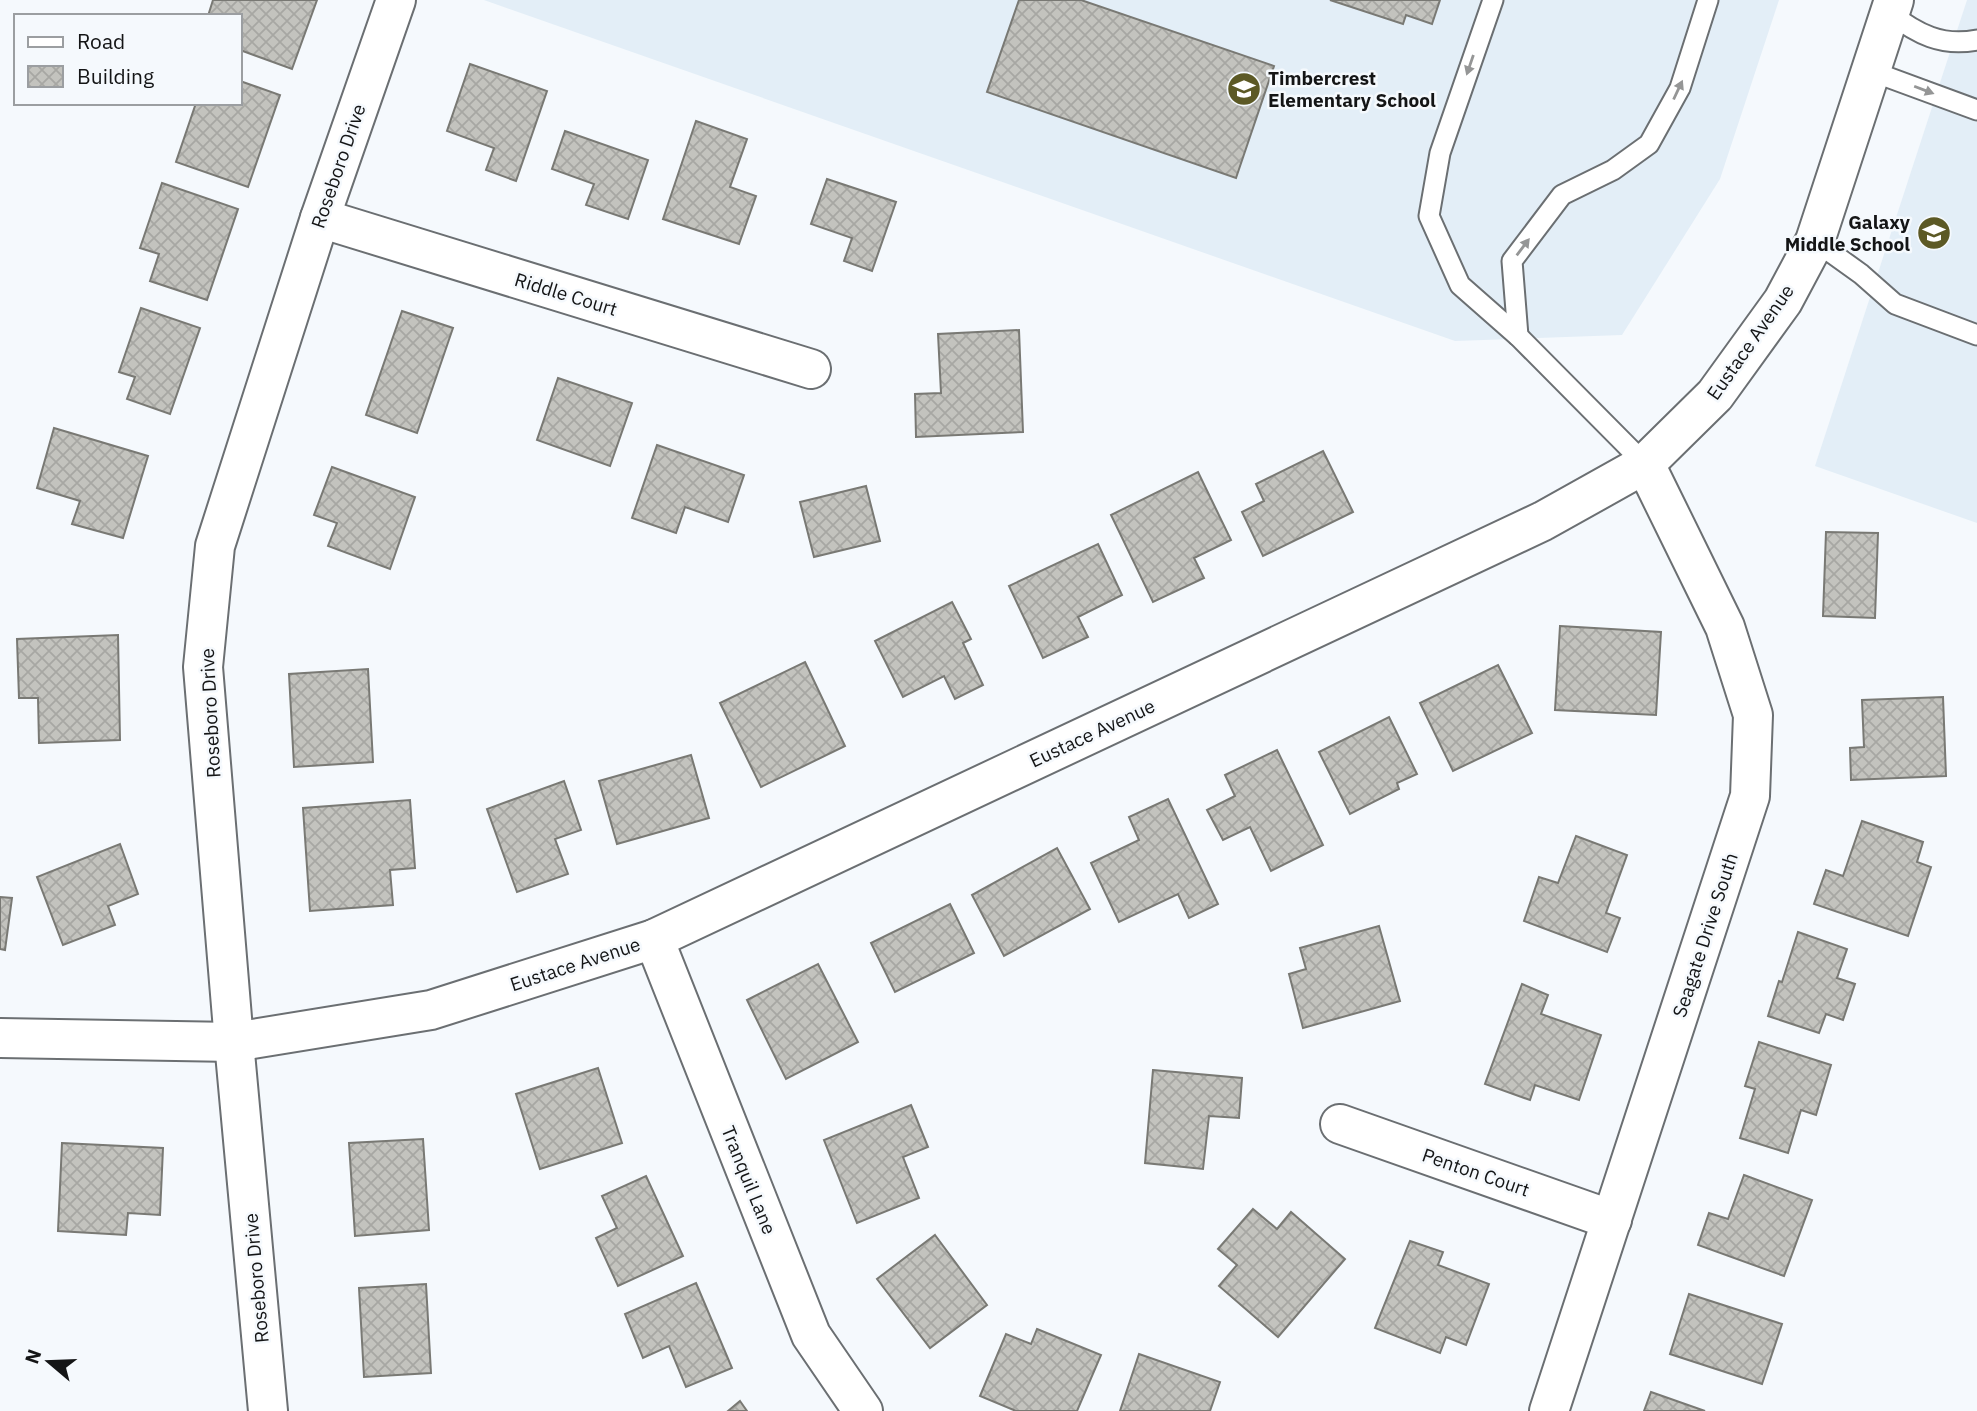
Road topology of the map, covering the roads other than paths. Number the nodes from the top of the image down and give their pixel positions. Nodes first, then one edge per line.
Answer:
1 (396, 0) edge
2 (1493, 0) edge
3 (1708, 0) edge
4 (1892, 7) edge
5 (1977, 40) edge
6 (1871, 71) junction
7 (1977, 110) edge
8 (320, 218) junction
9 (1815, 241) junction
10 (1977, 335) edge
11 (1518, 336) junction
12 (811, 369) dead end
13 (1645, 464) junction
14 (653, 939) junction
15 (0, 1038) edge
16 (234, 1042) junction
17 (1340, 1124) dead end
18 (1612, 1220) junction
19 (268, 1411) edge
20 (863, 1411) edge
21 (1549, 1411) edge

1 - 8 street, Roseboro Drive
2 -> 11 lane
11 -> 3 lane
4 - 5 lane
4 - 6 street, Eustace Avenue
6 -> 7 lane
6 - 9 street, Eustace Avenue
8 - 12 street, Riddle Court
8 - 16 street, Roseboro Drive
9 - 10 lane
9 - 13 street, Eustace Avenue
11 - 13 lane
13 - 14 street, Eustace Avenue
13 - 18 street, Seagate Drive South
14 - 16 street, Eustace Avenue
14 - 20 street, Tranquil Lane
15 - 16 street, Eustace Avenue
16 - 19 street, Roseboro Drive
17 - 18 street, Penton Court
18 - 21 street, Seagate Drive South

